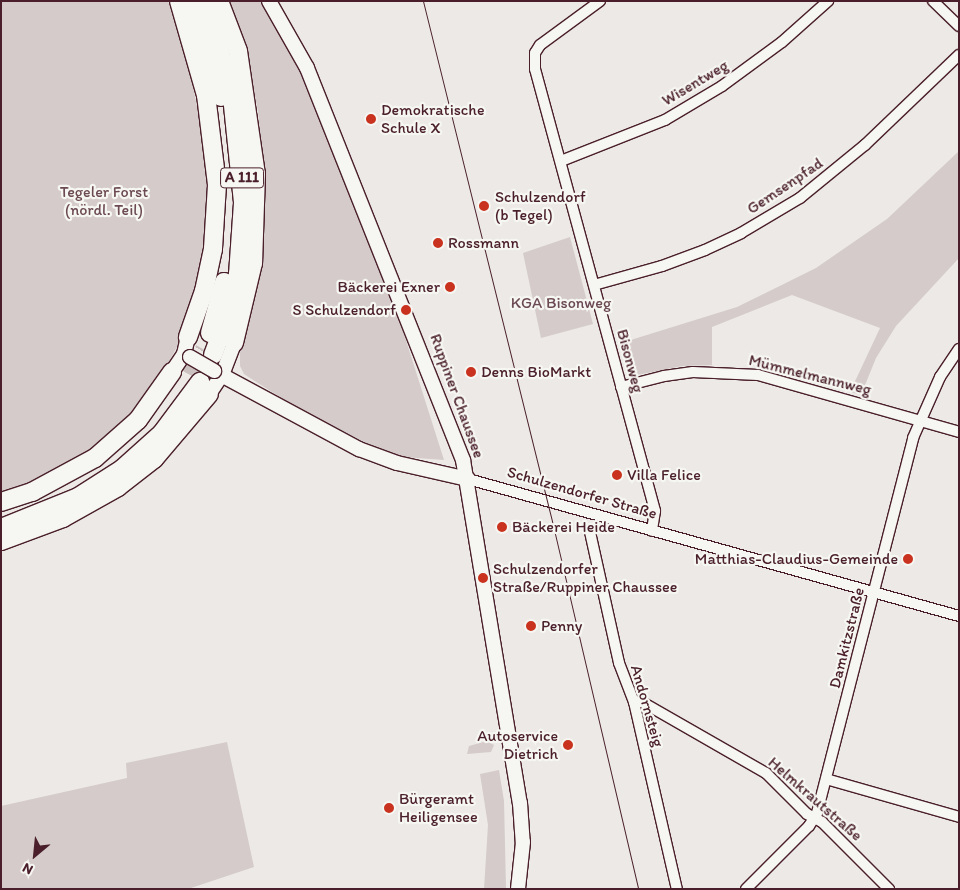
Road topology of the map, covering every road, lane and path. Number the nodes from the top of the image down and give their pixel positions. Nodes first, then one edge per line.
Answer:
1 (179, 1) edge
2 (193, 1) edge
3 (206, 1) edge
4 (219, 1) edge
5 (269, 1) edge
6 (600, 1) edge
7 (828, 1) edge
8 (933, 1) edge
9 (959, 26) edge
10 (959, 54) edge
11 (560, 161) junction
12 (594, 285) junction
13 (234, 343) joint
14 (959, 349) edge
15 (202, 357) junction
16 (172, 372) joint
17 (200, 383) junction
18 (621, 387) junction
19 (920, 420) junction
20 (959, 432) edge
21 (468, 479) junction
22 (1, 502) edge
23 (1, 515) edge
24 (1, 528) edge
25 (652, 531) junction
26 (590, 532) dead end
27 (1, 540) edge
28 (874, 593) junction
29 (959, 616) edge
30 (634, 702) junction
31 (826, 779) junction
32 (814, 818) junction
33 (959, 818) edge
34 (518, 889) edge
35 (677, 889) edge
36 (746, 889) edge
37 (889, 889) edge

1 - 15 highway
2 - 15 highway, A 111
3 - 15 highway, A 111
4 - 13 highway
5 - 21 main road, Ruppiner Chaussee
6 - 11 street, Bisonweg
7 - 11 street, Wisentweg
8 - 9 street
10 - 12 street, Gemsenpfad
11 - 12 street, Bisonweg
12 - 18 street, Bisonweg
13 - 15 main road
14 - 19 street, Damkitzstraße
15 - 16 main road
15 - 17 main road
15 - 21 main road, Schulzendorfer Straße
16 - 22 highway
17 - 23 highway
17 - 24 highway
17 - 27 highway
18 - 19 street, Mümmelmannweg
18 - 25 street, Bisonweg
19 - 20 street, Mümmelmannweg
19 - 28 street, Damkitzstraße
21 - 25 street, Schulzendorfer Straße
21 - 34 main road, Ruppiner Chaussee
25 - 28 street, Schulzendorfer Straße
26 - 30 street, Andornsteig
28 - 29 street, Schulzendorfer Straße
28 - 31 street, Damkitzstraße
30 - 32 street, Helmkrautstraße
30 - 35 street, Andornsteig
31 - 32 street, Damkitzstraße
31 - 33 street
32 - 36 street, Damkitzstraße
32 - 37 street, Helmkrautstraße

